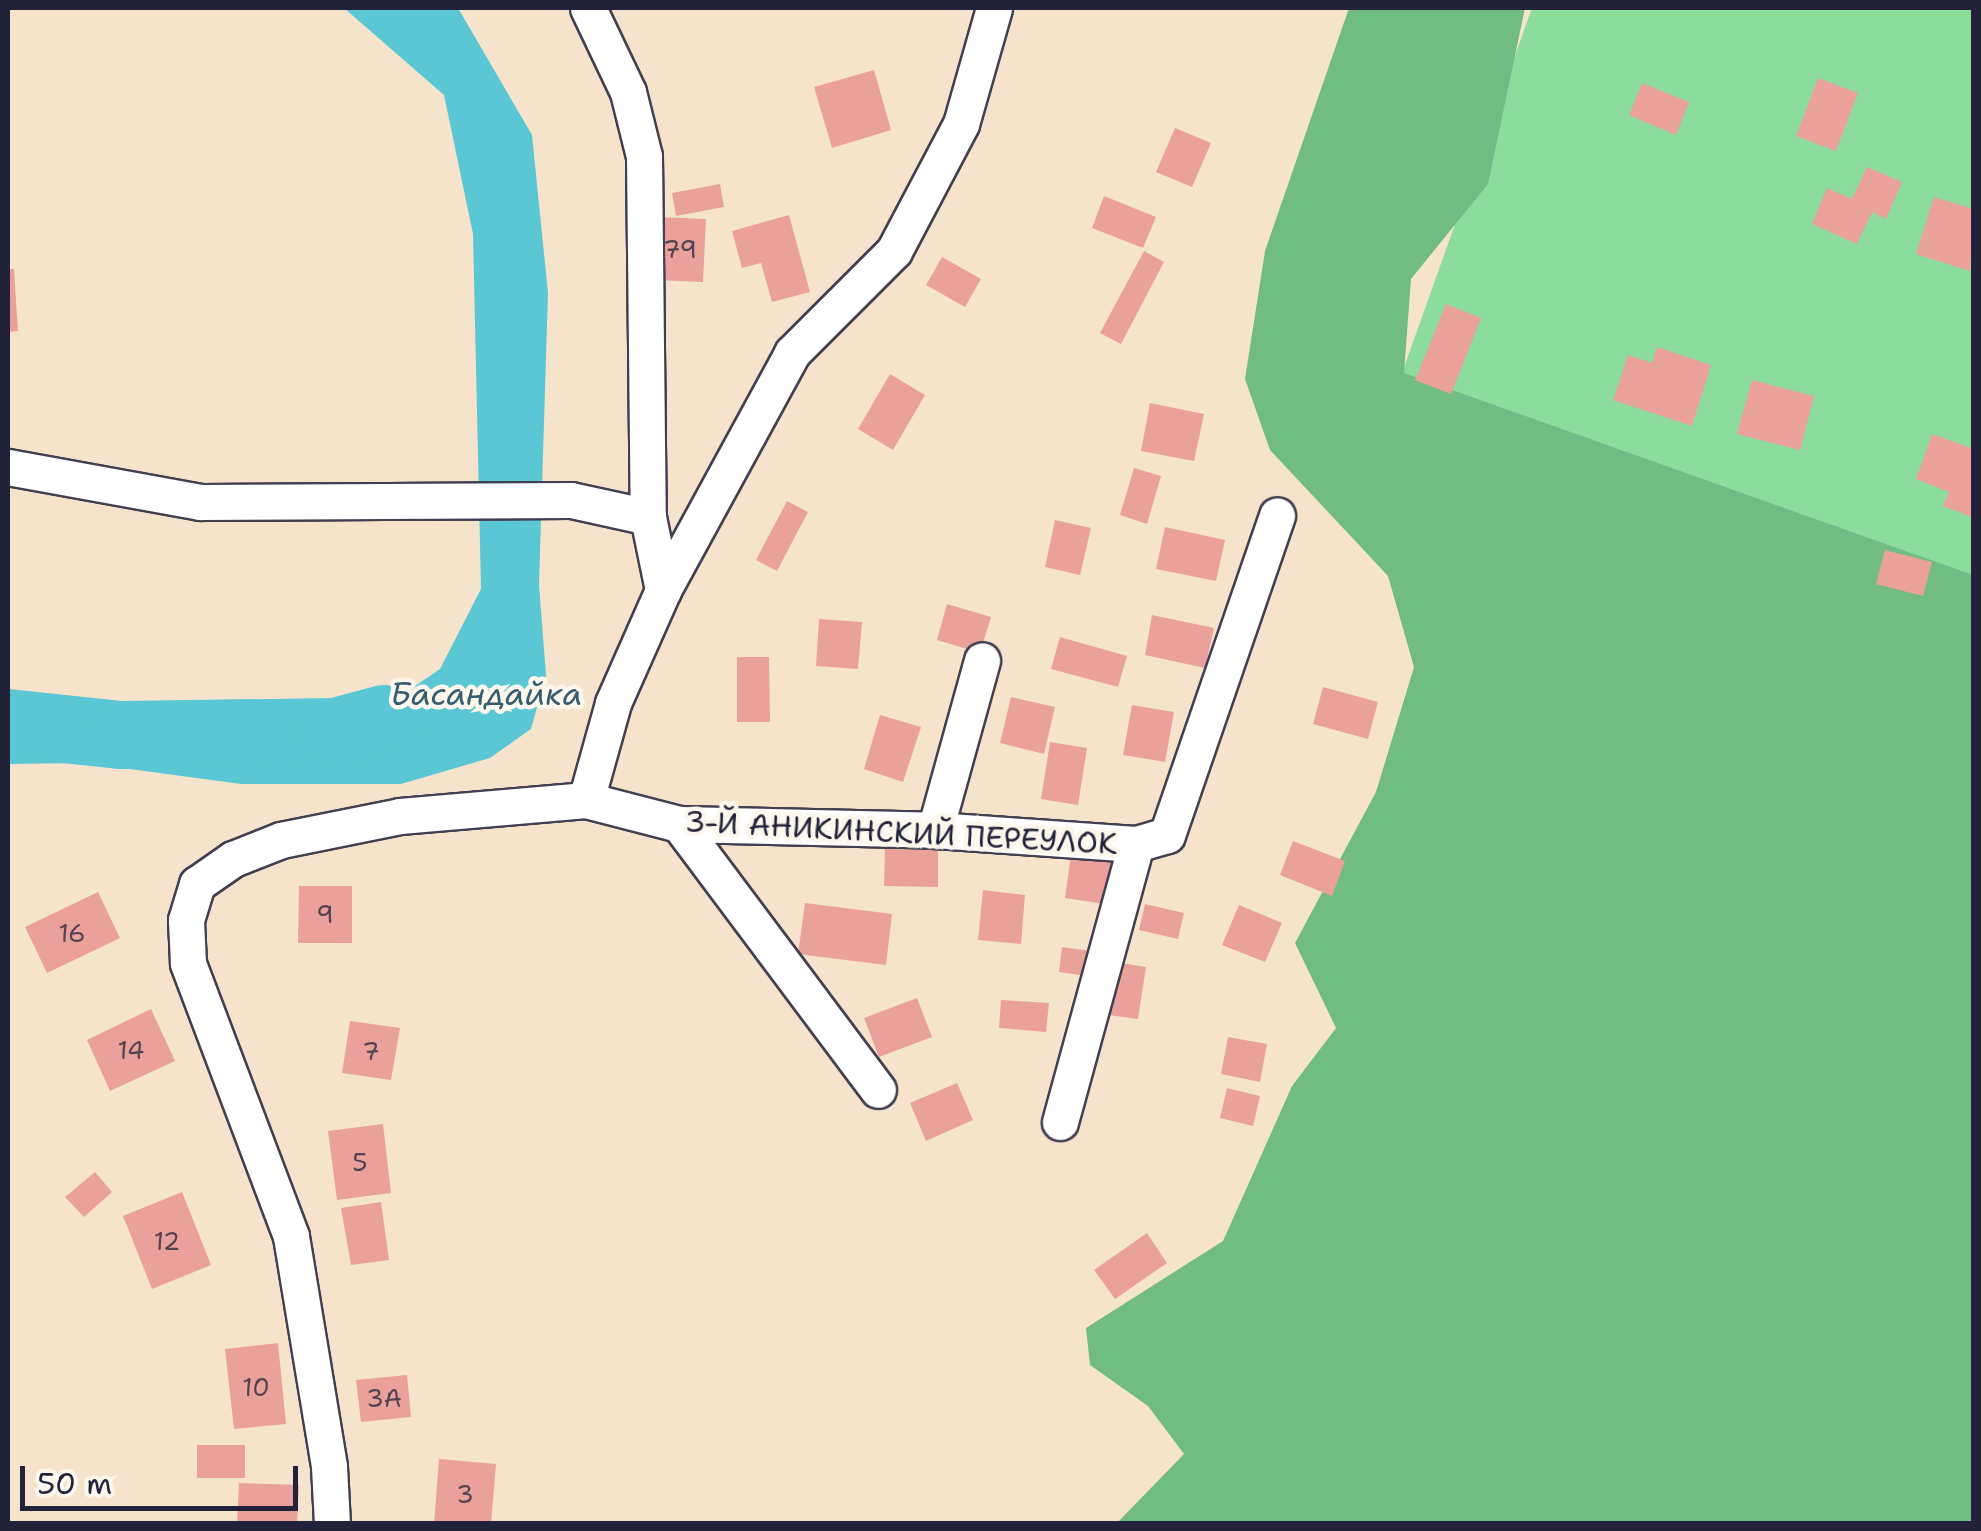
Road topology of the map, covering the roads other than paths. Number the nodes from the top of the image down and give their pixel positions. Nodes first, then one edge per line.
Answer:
1 (588, 8) edge
2 (994, 8) edge
3 (8, 467) edge
4 (1277, 515) dead end
5 (648, 517) junction
6 (663, 590) junction
7 (982, 660) dead end
8 (586, 800) junction
9 (678, 824) junction
10 (935, 830) junction
11 (1136, 844) junction
12 (878, 1090) dead end
13 (1060, 1122) dead end
14 (332, 1524) edge

1 - 5 street
2 - 6 street
3 - 5 street
4 - 11 street, 3-Й АНИКИНСКИЙ ПЕРЕУЛОК
5 - 6 street
6 - 8 street
7 - 10 street
8 - 9 street, 3-Й АНИКИНСКИЙ ПЕРЕУЛОК
8 - 14 street, 3-Й АНИКИНСКИЙ ПЕРЕУЛОК
9 - 10 street, 3-Й АНИКИНСКИЙ ПЕРЕУЛОК
9 - 12 street
10 - 11 street, 3-Й АНИКИНСКИЙ ПЕРЕУЛОК
11 - 13 street

